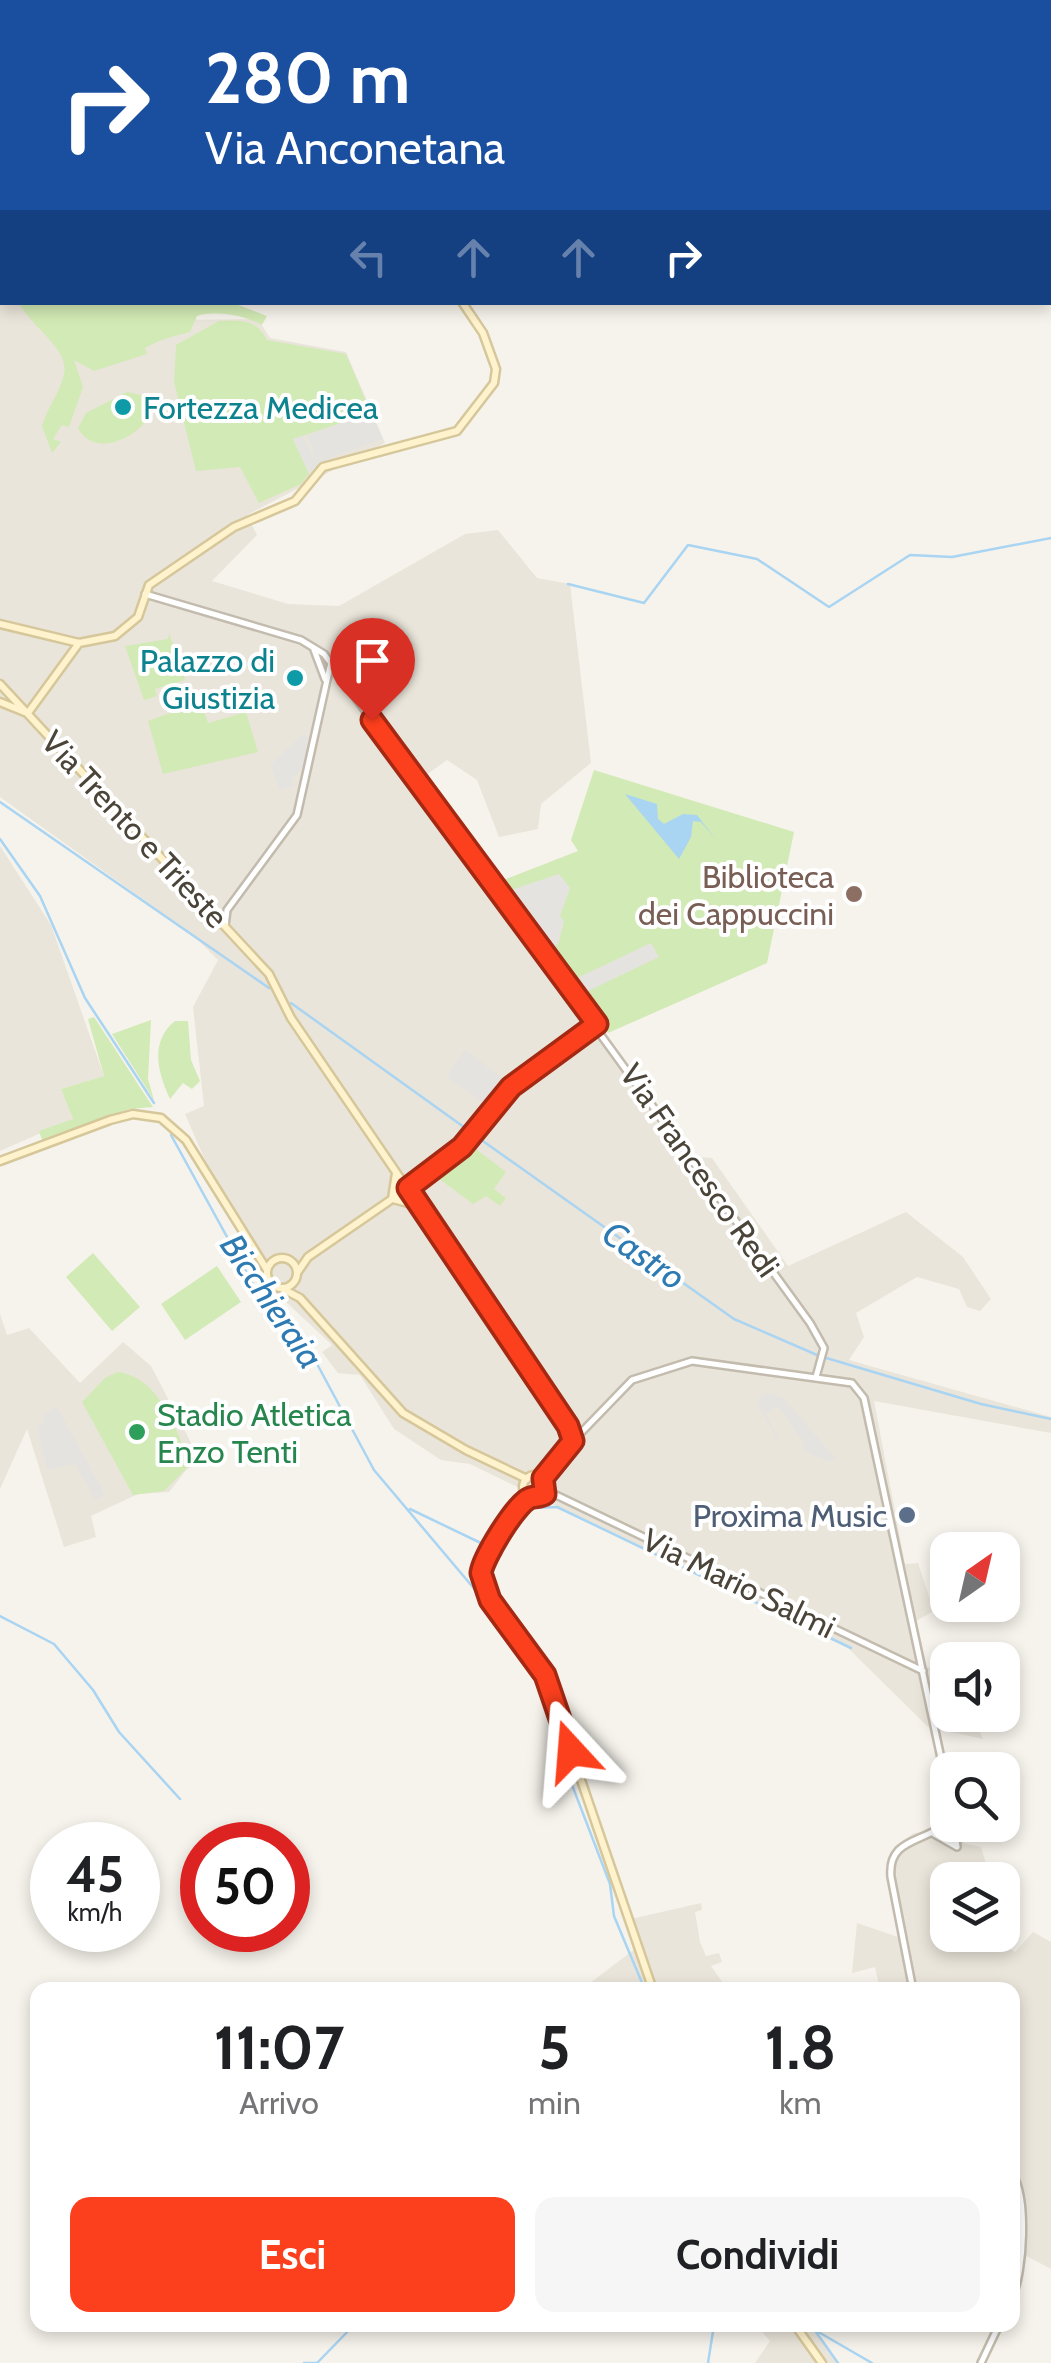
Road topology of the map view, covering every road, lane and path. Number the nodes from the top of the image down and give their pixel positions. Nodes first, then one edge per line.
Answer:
1 (464, 305) edge
2 (145, 594) junction
3 (0, 624) edge
4 (79, 643) junction
5 (311, 645) junction
6 (331, 662) junction
7 (344, 680) junction
8 (0, 684) edge
9 (325, 686) junction
10 (0, 702) edge
11 (28, 714) junction
12 (227, 910) junction
13 (215, 916) junction
14 (225, 926) junction
15 (597, 1024) junction
16 (0, 1161) edge
17 (396, 1172) junction
18 (408, 1188) junction
19 (392, 1199) junction
20 (421, 1208) junction
21 (259, 1251) junction
22 (308, 1257) junction
23 (288, 1260) junction
24 (273, 1261) junction
25 (267, 1270) junction
26 (296, 1276) junction
27 (281, 1288) junction
28 (300, 1298) junction
29 (816, 1376) junction
30 (573, 1441) junction
31 (525, 1481) junction
32 (545, 1486) junction
33 (530, 1498) junction
34 (923, 1670) junction
35 (940, 1752) edge
36 (930, 1834) edge
37 (650, 1982) edge
38 (911, 1982) edge
39 (1020, 2215) edge
40 (1020, 2275) edge
41 (799, 2332) edge
42 (996, 2332) edge
43 (822, 2363) edge
44 (981, 2363) edge

1 - 2 main road
2 - 4 main road
2 - 5 street, Via Francesco Redi
3 - 4 main road
4 - 11 main road
5 - 6 street, Via Francesco Redi
5 - 9 street
6 - 7 street, Via Francesco Redi
6 - 9 street
7 - 9 street
7 - 15 street, Via Francesco Redi
8 - 11 main road, Via Trento e Trieste
9 - 12 street
10 - 11 main road
11 - 13 main road, Via Trento e Trieste
12 - 13 street
12 - 14 street
13 - 14 main road, Via Trento e Trieste
14 - 17 main road, Via Trento e Trieste
15 - 18 street
15 - 29 street, Via Francesco Redi
16 - 21 main road
17 - 18 main road, Via Trento e Trieste
17 - 19 main road
18 - 19 main road
18 - 20 main road, Via Trento e Trieste
19 - 20 main road
19 - 22 main road
20 - 30 main road, Via Trento e Trieste
21 - 24 main road
21 - 25 main road
22 - 23 main road
22 - 26 main road
23 - 24 main road
23 - 26 main road
24 - 25 main road
25 - 27 main road
26 - 27 main road
26 - 28 main road
27 - 28 main road
28 - 31 main road
29 - 30 street
29 - 34 street
30 - 32 main road
31 - 32 main road
31 - 33 main road
32 - 33 main road
32 - 34 street, Via Mario Salmi
33 - 37 main road
34 - 35 street
36 - 38 street
39 - 40 street
41 - 43 main road
42 - 44 street

